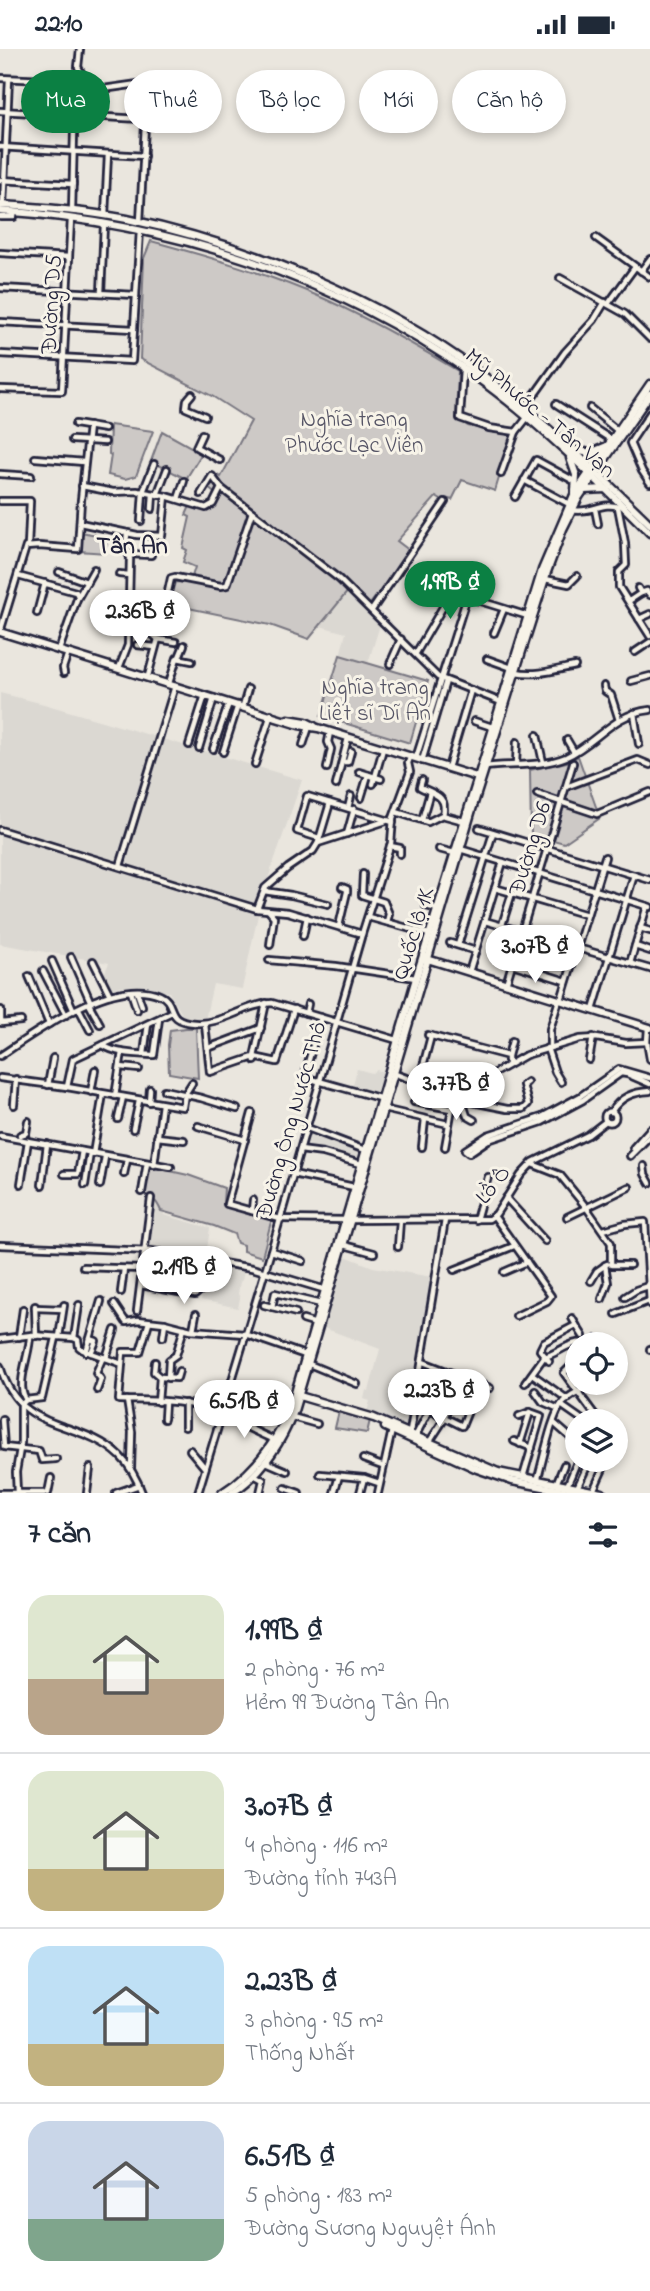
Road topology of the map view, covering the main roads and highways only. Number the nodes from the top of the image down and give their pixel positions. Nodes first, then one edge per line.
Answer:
1 (1, 207) edge
2 (72, 214) junction
3 (140, 226) junction
4 (650, 384) edge
5 (650, 394) edge
6 (611, 443) junction
7 (569, 451) junction
8 (605, 460) junction
9 (593, 472) junction
10 (609, 487) junction
11 (584, 490) junction
12 (574, 495) junction
13 (571, 507) junction
14 (650, 524) edge
15 (650, 533) edge
16 (0, 632) edge
17 (514, 670) junction
18 (503, 702) junction
19 (286, 719) junction
20 (318, 728) junction
21 (482, 767) junction
22 (479, 778) junction
23 (457, 851) junction
24 (425, 958) junction
25 (649, 1028) edge
26 (400, 1041) junction
27 (348, 1220) junction
28 (314, 1340) junction
29 (296, 1397) junction
30 (414, 1436) junction
31 (255, 1471) junction
32 (576, 1490) edge
33 (598, 1492) edge
34 (222, 1493) edge
35 (232, 1493) edge

1 - 2 main road, Mỹ Phước - Tân Vạn
1 - 2 main road, Mỹ Phước - Tân Vạn
2 - 3 main road, Mỹ Phước - Tân Vạn
3 - 7 main road, Mỹ Phước - Tân Vạn
3 - 7 main road, Mỹ Phước - Tân Vạn
4 - 6 main road, Quốc lộ 1K
5 - 8 main road, Quốc lộ 1K
6 - 7 main road
6 - 9 main road, Quốc lộ 1K
7 - 9 main road, Mỹ Phước - Tân Vạn
7 - 12 main road
8 - 9 main road, Quốc lộ 1K
8 - 10 main road
9 - 10 main road, Mỹ Phước - Tân Vạn
9 - 11 main road, Quốc lộ 1K
9 - 12 main road, Quốc lộ 1K
10 - 11 main road
10 - 14 main road, Mỹ Phước - Tân Vạn
10 - 15 main road, Mỹ Phước - Tân Vạn
11 - 13 main road, Quốc lộ 1K
12 - 13 main road, Quốc lộ 1K
13 - 17 main road, Quốc lộ 1K
13 - 17 main road, Quốc lộ 1K
16 - 19 main road
17 - 18 main road, Quốc lộ 1K
18 - 21 main road, Quốc lộ 1K
18 - 21 main road, Quốc lộ 1K
19 - 20 main road
19 - 20 main road
20 - 22 main road
21 - 22 main road, Quốc lộ 1K
22 - 23 main road, Quốc lộ 1K
22 - 23 main road, Quốc lộ 1K
23 - 24 main road, Quốc lộ 1K
23 - 24 main road, Quốc lộ 1K
24 - 25 main road
24 - 26 main road, Quốc lộ 1K
24 - 26 main road, Quốc lộ 1K
26 - 27 main road, Quốc lộ 1K
26 - 27 main road, Quốc lộ 1K
27 - 28 main road, Quốc lộ 1K
27 - 28 main road, Quốc lộ 1K
28 - 29 main road, Quốc lộ 1K
28 - 29 main road, Quốc lộ 1K
29 - 30 main road
29 - 30 main road
29 - 31 main road, Quốc lộ 1K
29 - 31 main road, Quốc lộ 1K
30 - 32 main road
30 - 32 main road
31 - 34 main road, Quốc lộ 1K
31 - 35 main road, Quốc lộ 1K
32 - 33 main road

